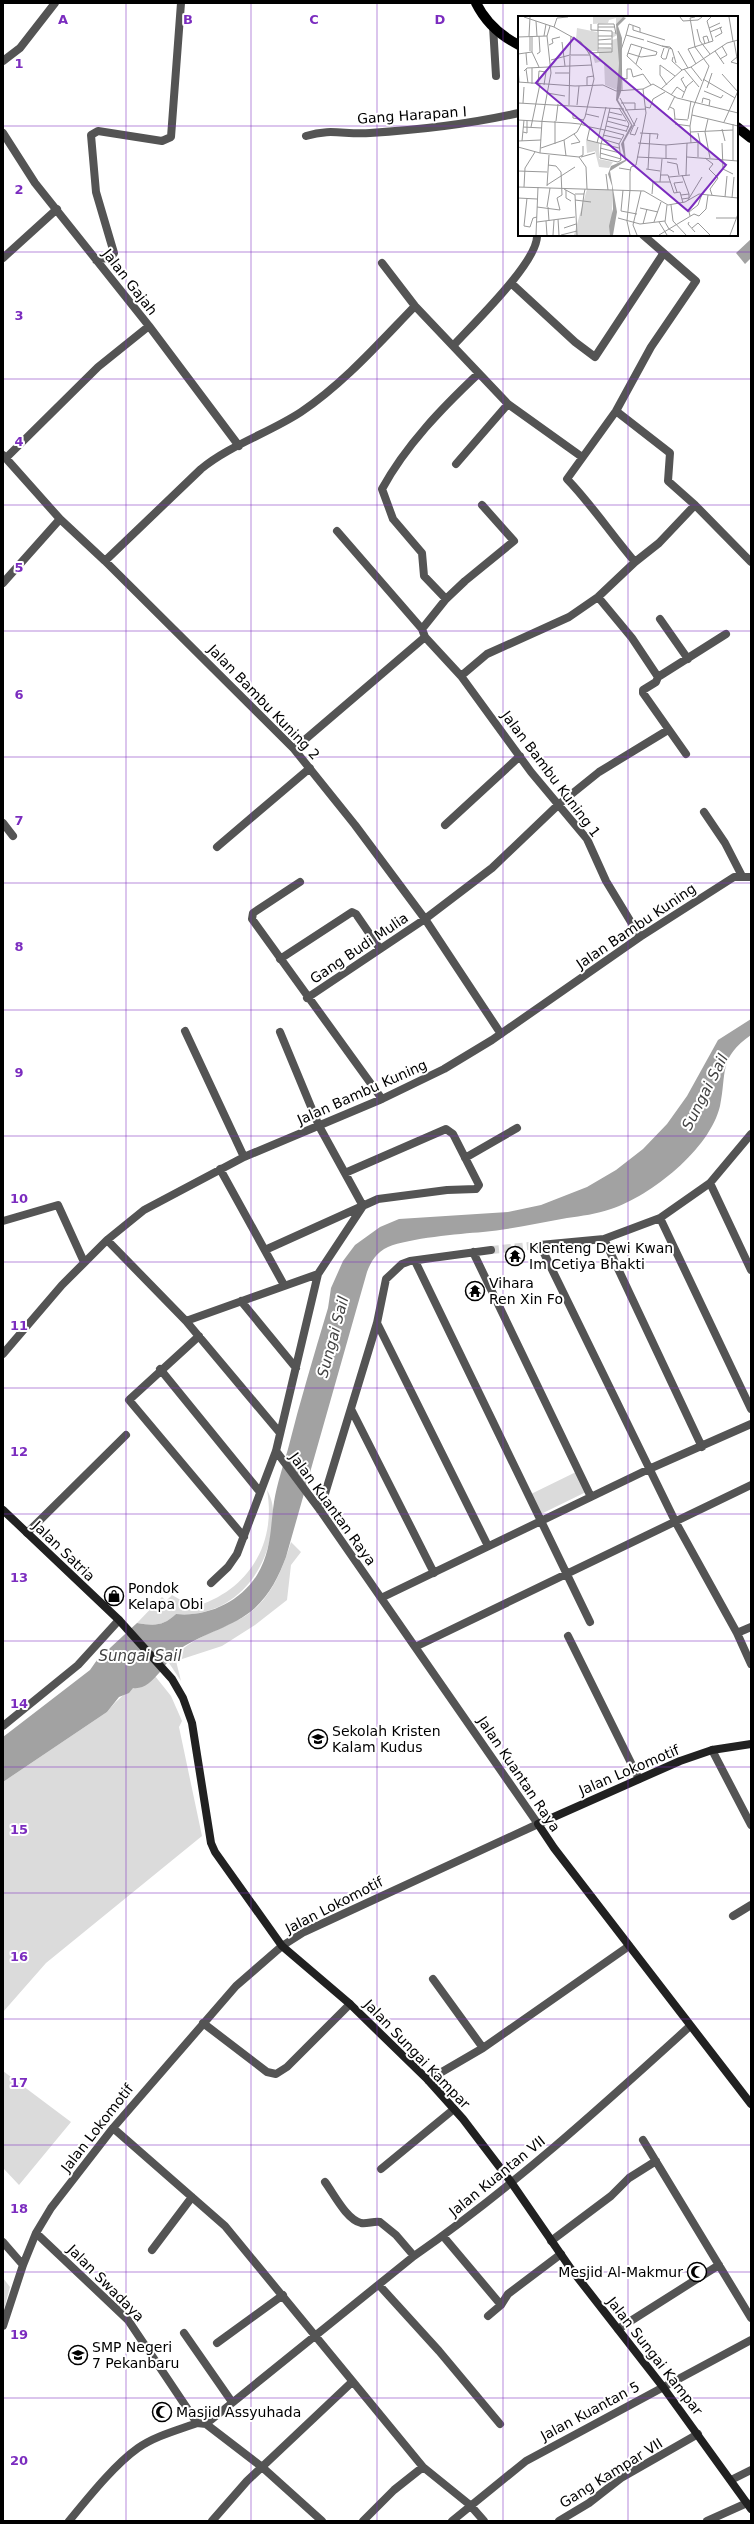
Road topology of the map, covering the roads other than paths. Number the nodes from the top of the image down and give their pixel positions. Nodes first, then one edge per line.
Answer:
1 (55, 3) edge
2 (181, 3) edge
3 (476, 3) edge
4 (493, 26) junction
5 (518, 44) edge
6 (3, 61) edge
7 (496, 76) dead end
8 (518, 113) edge
9 (738, 128) edge
10 (3, 133) edge
11 (306, 136) dead end
12 (751, 138) edge
13 (57, 210) junction
14 (537, 236) edge
15 (644, 236) edge
16 (663, 254) junction
17 (3, 258) edge
18 (96, 260) junction
19 (382, 263) dead end
20 (511, 282) junction
21 (415, 306) junction
22 (148, 326) junction
23 (453, 346) junction
24 (478, 374) junction
25 (508, 404) junction
26 (616, 411) junction
27 (239, 446) junction
28 (5, 456) edge
29 (582, 457) junction
30 (456, 464) dead end
31 (482, 505) dead end
32 (695, 505) junction
33 (60, 519) junction
34 (337, 531) dead end
35 (106, 561) junction
36 (635, 562) junction
37 (751, 562) edge
38 (3, 583) edge
39 (598, 597) junction
40 (446, 599) junction
41 (660, 619) dead end
42 (423, 633) junction
43 (726, 634) dead end
44 (688, 660) junction
45 (461, 676) junction
46 (658, 677) junction
47 (668, 730) junction
48 (294, 749) junction
49 (686, 754) dead end
50 (520, 756) junction
51 (310, 768) junction
52 (558, 805) junction
53 (704, 812) dead end
54 (3, 823) edge
55 (445, 825) dead end
56 (13, 836) dead end
57 (217, 847) dead end
58 (742, 876) junction
59 (751, 877) edge
60 (300, 882) dead end
61 (425, 919) junction
62 (640, 937) junction
63 (380, 949) junction
64 (280, 959) junction
65 (307, 998) junction
66 (185, 1031) dead end
67 (280, 1032) dead end
68 (500, 1034) junction
69 (382, 1099) junction
70 (319, 1126) junction
71 (517, 1128) dead end
72 (751, 1134) edge
73 (244, 1157) junction
74 (465, 1158) junction
75 (220, 1169) junction
76 (345, 1173) junction
77 (710, 1183) junction
78 (362, 1206) junction
79 (660, 1218) junction
80 (3, 1221) edge
81 (604, 1239) junction
82 (107, 1240) junction
83 (265, 1250) junction
84 (491, 1250) tunnel mouth
85 (473, 1252) junction
86 (415, 1261) junction
87 (84, 1262) junction
88 (751, 1270) edge
89 (318, 1274) junction
90 (284, 1285) junction
91 (241, 1301) junction
92 (186, 1321) junction
93 (377, 1323) junction
94 (199, 1336) junction
95 (3, 1354) edge
96 (296, 1368) junction
97 (160, 1369) junction
98 (351, 1409) junction
99 (751, 1409) edge
100 (751, 1424) edge
101 (280, 1433) junction
102 (126, 1435) dead end
103 (702, 1447) junction
104 (278, 1454) junction
105 (649, 1469) junction
106 (751, 1485) edge
107 (260, 1492) junction
108 (591, 1497) junction
109 (3, 1510) edge
110 (320, 1510) junction
111 (541, 1521) junction
112 (675, 1521) junction
113 (27, 1533) junction
114 (244, 1537) junction
115 (488, 1546) junction
116 (434, 1573) junction
117 (566, 1573) junction
118 (211, 1583) dead end
119 (381, 1598) junction
120 (119, 1620) junction
121 (590, 1622) dead end
122 (751, 1627) edge
123 (737, 1633) junction
124 (568, 1636) dead end
125 (415, 1647) junction
126 (751, 1664) edge
127 (172, 1679) joint
128 (3, 1726) edge
129 (751, 1744) edge
130 (712, 1750) junction
131 (639, 1779) junction
132 (750, 1822) edge
133 (538, 1824) junction
134 (751, 1905) edge
135 (733, 1916) dead end
136 (282, 1946) junction
137 (629, 1946) junction
138 (434, 1979) dead end
139 (350, 2004) junction
140 (203, 2023) junction
141 (689, 2027) junction
142 (483, 2048) junction
143 (428, 2080) junction
144 (751, 2104) edge
145 (454, 2109) junction
146 (113, 2128) junction
147 (643, 2140) dead end
148 (656, 2161) junction
149 (381, 2169) dead end
150 (325, 2182) dead end
151 (511, 2182) junction
152 (192, 2197) junction
153 (36, 2233) junction
154 (443, 2236) junction
155 (551, 2241) junction
156 (3, 2242) edge
157 (152, 2250) dead end
158 (561, 2254) junction
159 (414, 2256) junction
160 (22, 2265) junction
161 (719, 2265) junction
162 (378, 2285) junction
163 (283, 2296) junction
164 (501, 2304) junction
165 (488, 2316) dead end
166 (751, 2318) edge
167 (3, 2326) edge
168 (618, 2329) junction
169 (184, 2332) dead end
170 (315, 2337) junction
171 (751, 2340) edge
172 (217, 2343) dead end
173 (352, 2382) junction
174 (663, 2387) junction
175 (232, 2402) junction
176 (197, 2423) junction
177 (206, 2424) junction
178 (500, 2424) dead end
179 (698, 2434) junction
180 (262, 2467) junction
181 (422, 2467) junction
182 (751, 2470) edge
183 (731, 2480) junction
184 (470, 2505) junction
185 (749, 2506) edge
186 (69, 2521) edge
187 (212, 2521) edge
188 (321, 2521) edge
189 (363, 2521) edge
190 (452, 2521) edge
191 (484, 2521) edge
192 (560, 2521) edge
193 (707, 2521) edge

1 - 6 street
2 - 18 street
3 - 4 main road
4 - 5 main road
4 - 7 street
8 - 11 street, Gang Harapan I
9 - 12 main road
10 - 13 street, Jalan Gajah
13 - 17 street
13 - 18 street, Jalan Gajah
14 - 20 street
15 - 16 street
16 - 20 street
16 - 26 street
18 - 22 street, Jalan Gajah
19 - 21 street
20 - 23 street
21 - 23 street
21 - 27 street
22 - 27 street, Jalan Gajah
22 - 28 street
23 - 24 street
24 - 25 street
24 - 40 street
25 - 29 street
25 - 30 street
26 - 29 street
26 - 32 street
27 - 35 street
28 - 33 street, Jalan Bambu Kuning 2
29 - 36 street
31 - 40 street
32 - 36 street
32 - 37 street
33 - 35 street, Jalan Bambu Kuning 2
33 - 38 street
34 - 42 street, Jalan Bambu Kuning 1
35 - 48 street, Jalan Bambu Kuning 2
36 - 39 street
39 - 45 street
39 - 46 street
40 - 42 street
41 - 44 street
42 - 45 street, Jalan Bambu Kuning 1
42 - 48 street
43 - 44 street
44 - 46 street
45 - 50 street, Jalan Bambu Kuning 1
46 - 47 street
47 - 49 street
47 - 52 street, Gang Budi Mulia
48 - 51 street, Jalan Bambu Kuning 2
50 - 52 street, Jalan Bambu Kuning 1
50 - 55 street
51 - 57 street
51 - 61 street, Jalan Bambu Kuning 2
52 - 61 street, Gang Budi Mulia
52 - 62 street, Jalan Bambu Kuning 1
53 - 58 street
54 - 56 street
58 - 59 street, Jalan Bambu Kuning
58 - 62 street, Jalan Bambu Kuning
60 - 64 street
61 - 63 street, Gang Budi Mulia
61 - 68 street, Jalan Bambu Kuning 2
62 - 68 street, Jalan Bambu Kuning
63 - 64 street
63 - 65 street, Gang Budi Mulia
64 - 65 street
65 - 69 street
66 - 73 street
67 - 70 street
68 - 69 street, Jalan Bambu Kuning
69 - 70 street, Jalan Bambu Kuning
70 - 73 street, Jalan Bambu Kuning
70 - 76 street
71 - 74 street
72 - 77 street
73 - 75 street, Jalan Bambu Kuning
74 - 76 street
74 - 78 street
75 - 82 street, Jalan Bambu Kuning
75 - 83 street
76 - 78 street
77 - 79 street
77 - 88 street
78 - 83 street
78 - 89 street
79 - 81 street
79 - 99 street
80 - 87 street
81 - 103 street
81 - 105 street
82 - 87 street, Jalan Bambu Kuning
82 - 92 street
83 - 90 street
84 - 85 street
85 - 86 street
85 - 108 street
86 - 93 street
86 - 111 street
87 - 95 street, Jalan Bambu Kuning
89 - 90 street
89 - 96 street
90 - 91 street
91 - 92 street
91 - 96 street
92 - 94 street
93 - 98 street
93 - 115 street
94 - 97 street
94 - 101 street
96 - 101 street
97 - 107 street
97 - 114 street
98 - 110 street
98 - 116 street
100 - 103 street
101 - 104 street
102 - 113 street
103 - 105 street
104 - 107 street
104 - 110 street, Jalan Kuantan Raya
105 - 108 street
105 - 112 street
106 - 112 street
107 - 114 street
108 - 111 street
109 - 113 street, Jalan Satria
110 - 119 street, Jalan Kuantan Raya
111 - 115 street
111 - 117 street
112 - 117 street
112 - 123 street
113 - 120 street, Jalan Satria
114 - 118 street
115 - 116 street
116 - 119 street
117 - 121 street
117 - 125 street
119 - 125 street, Jalan Kuantan Raya
120 - 127 street, Jalan Satria
120 - 128 street
122 - 123 street
123 - 126 street
124 - 131 street
125 - 133 street, Jalan Kuantan Raya
127 - 136 street, Jalan Sungai Kampar
129 - 130 street, Jalan Lokomotif
130 - 131 street, Jalan Lokomotif
130 - 132 street
131 - 133 street, Jalan Lokomotif
133 - 136 street, Jalan Lokomotif
133 - 137 street, Jalan Kuantan Raya
134 - 135 street
136 - 139 street, Jalan Sungai Kampar
136 - 140 street, Jalan Lokomotif
137 - 141 street, Jalan Kuantan Raya
137 - 142 street
138 - 142 street
139 - 140 street
139 - 143 street, Jalan Sungai Kampar
140 - 146 street, Jalan Lokomotif
141 - 144 street, Jalan Kuantan Raya
141 - 151 street, Jalan Kuantan VII
142 - 143 street
143 - 145 street, Jalan Sungai Kampar
145 - 149 street
145 - 151 street, Jalan Sungai Kampar
146 - 152 street
146 - 153 street, Jalan Lokomotif
147 - 148 street
148 - 155 street
148 - 161 street
150 - 159 street
151 - 154 street, Jalan Kuantan VII
151 - 155 street, Jalan Sungai Kampar
152 - 157 street
152 - 163 street
153 - 160 street, Jalan Lokomotif
153 - 176 street, Jalan Swadaya
154 - 159 street, Jalan Kuantan VII
154 - 164 street
155 - 158 street, Jalan Sungai Kampar
156 - 160 street
158 - 164 street
158 - 168 street, Jalan Sungai Kampar
159 - 162 street, Jalan Kuantan VII
160 - 167 street, Jalan Lokomotif
161 - 166 street
161 - 168 street
162 - 170 street, Jalan Kuantan VII
162 - 178 street
163 - 170 street
163 - 172 street
164 - 165 street
168 - 174 street, Jalan Sungai Kampar
169 - 175 street
170 - 173 street
170 - 175 street, Jalan Kuantan VII
171 - 174 street, Jalan Kuantan 5
173 - 180 street
173 - 181 street
174 - 179 street, Jalan Sungai Kampar
174 - 184 street, Jalan Kuantan 5
175 - 177 street, Jalan Kuantan VII
176 - 177 street
176 - 186 street
177 - 180 street
179 - 183 street, Jalan Sungai Kampar
179 - 192 street, Gang Kampar VII
180 - 187 street
180 - 188 street
181 - 184 street
181 - 189 street
182 - 183 street
183 - 185 street, Jalan Sungai Kampar
184 - 190 street, Jalan Kuantan 5
184 - 191 street
185 - 193 street

